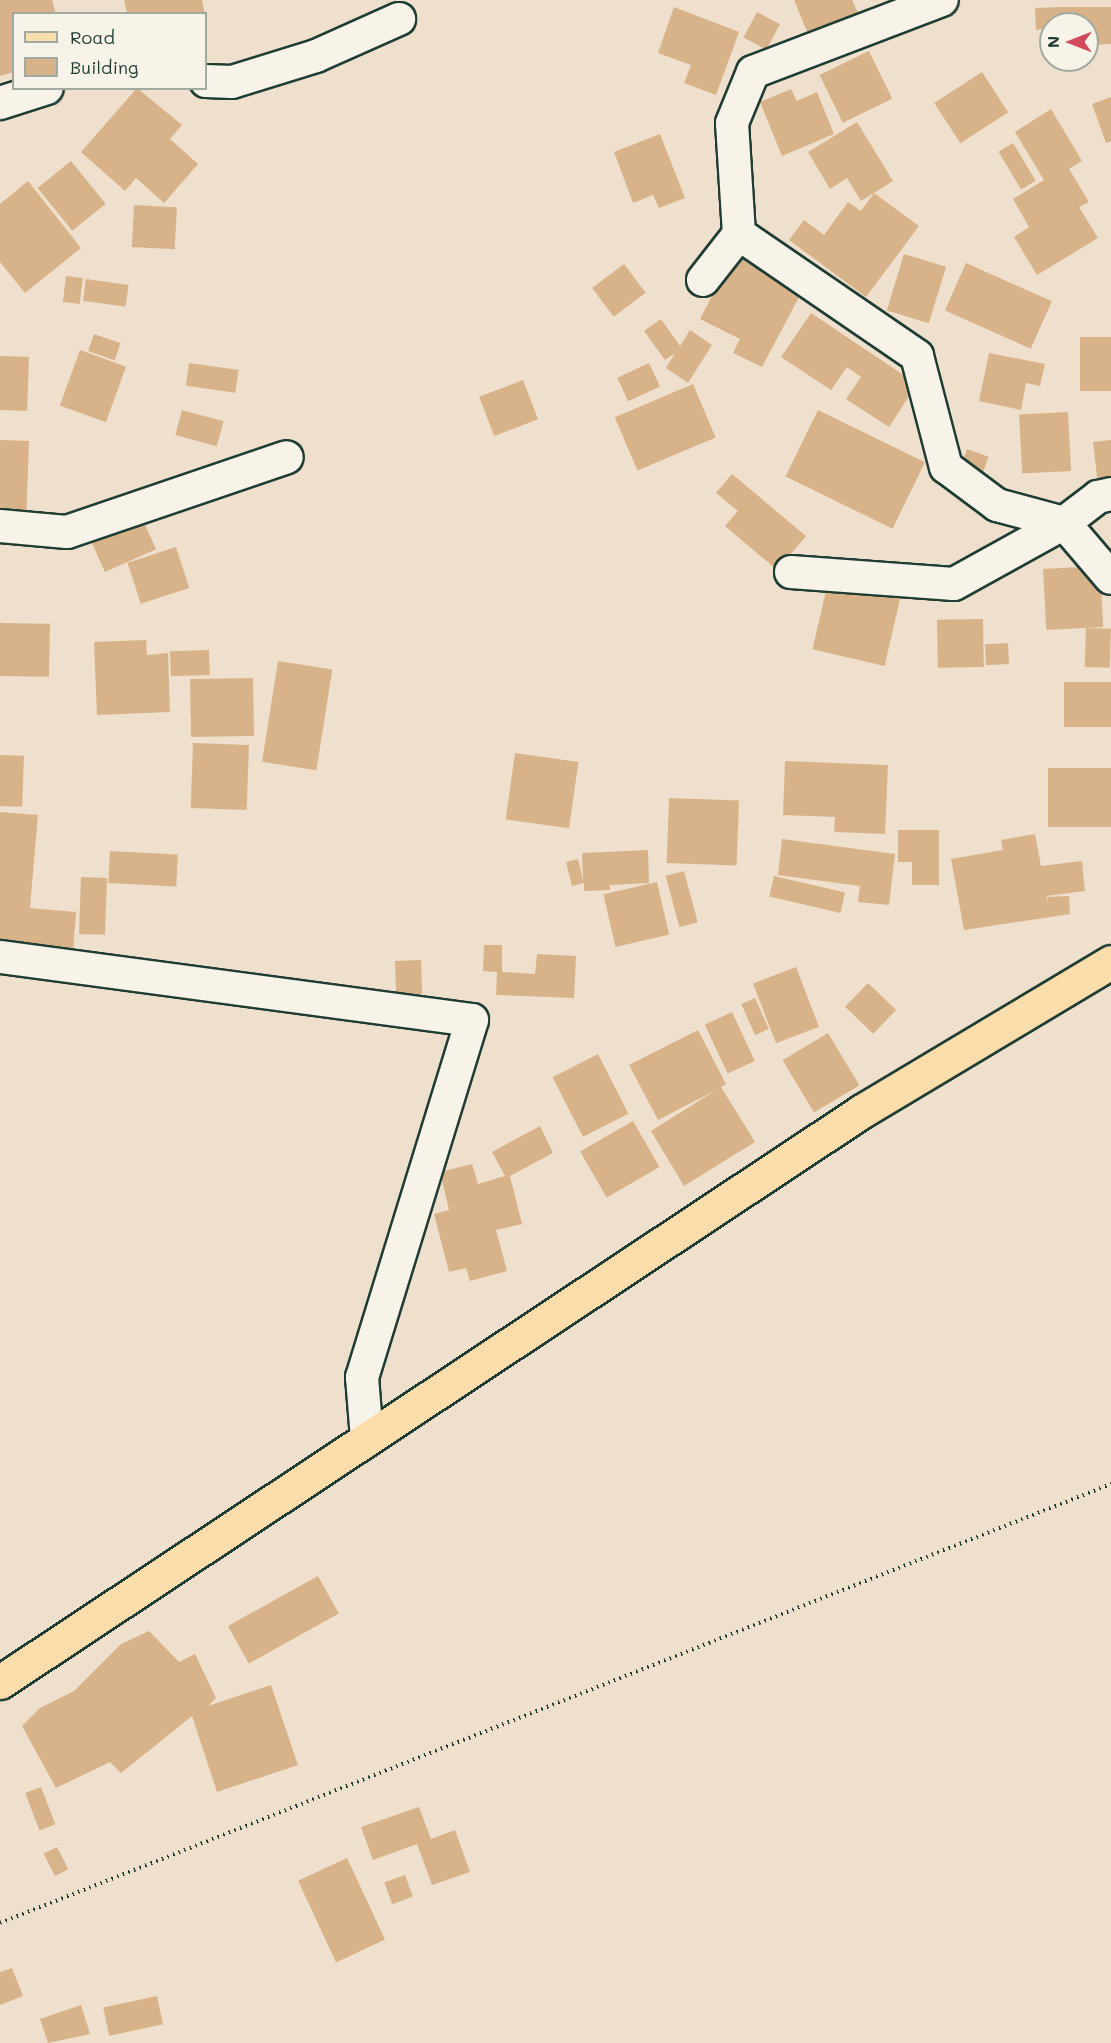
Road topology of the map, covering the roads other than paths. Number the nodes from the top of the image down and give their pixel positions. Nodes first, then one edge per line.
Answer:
1 (942, 0) edge
2 (399, 19) dead end
3 (207, 81) edge
4 (41, 90) edge
5 (0, 103) edge
6 (739, 234) junction
7 (703, 280) dead end
8 (287, 457) dead end
9 (1111, 495) edge
10 (1064, 523) junction
11 (0, 526) edge
12 (791, 572) dead end
13 (1111, 578) edge
14 (0, 957) edge
15 (1111, 962) edge
16 (367, 1440) junction
17 (0, 1682) edge

1 - 6 street
2 - 3 street
4 - 5 street
6 - 7 street
6 - 10 street
8 - 11 street
9 - 10 street
10 - 12 street
10 - 13 street
14 - 16 street
15 - 16 main road
16 - 17 main road

